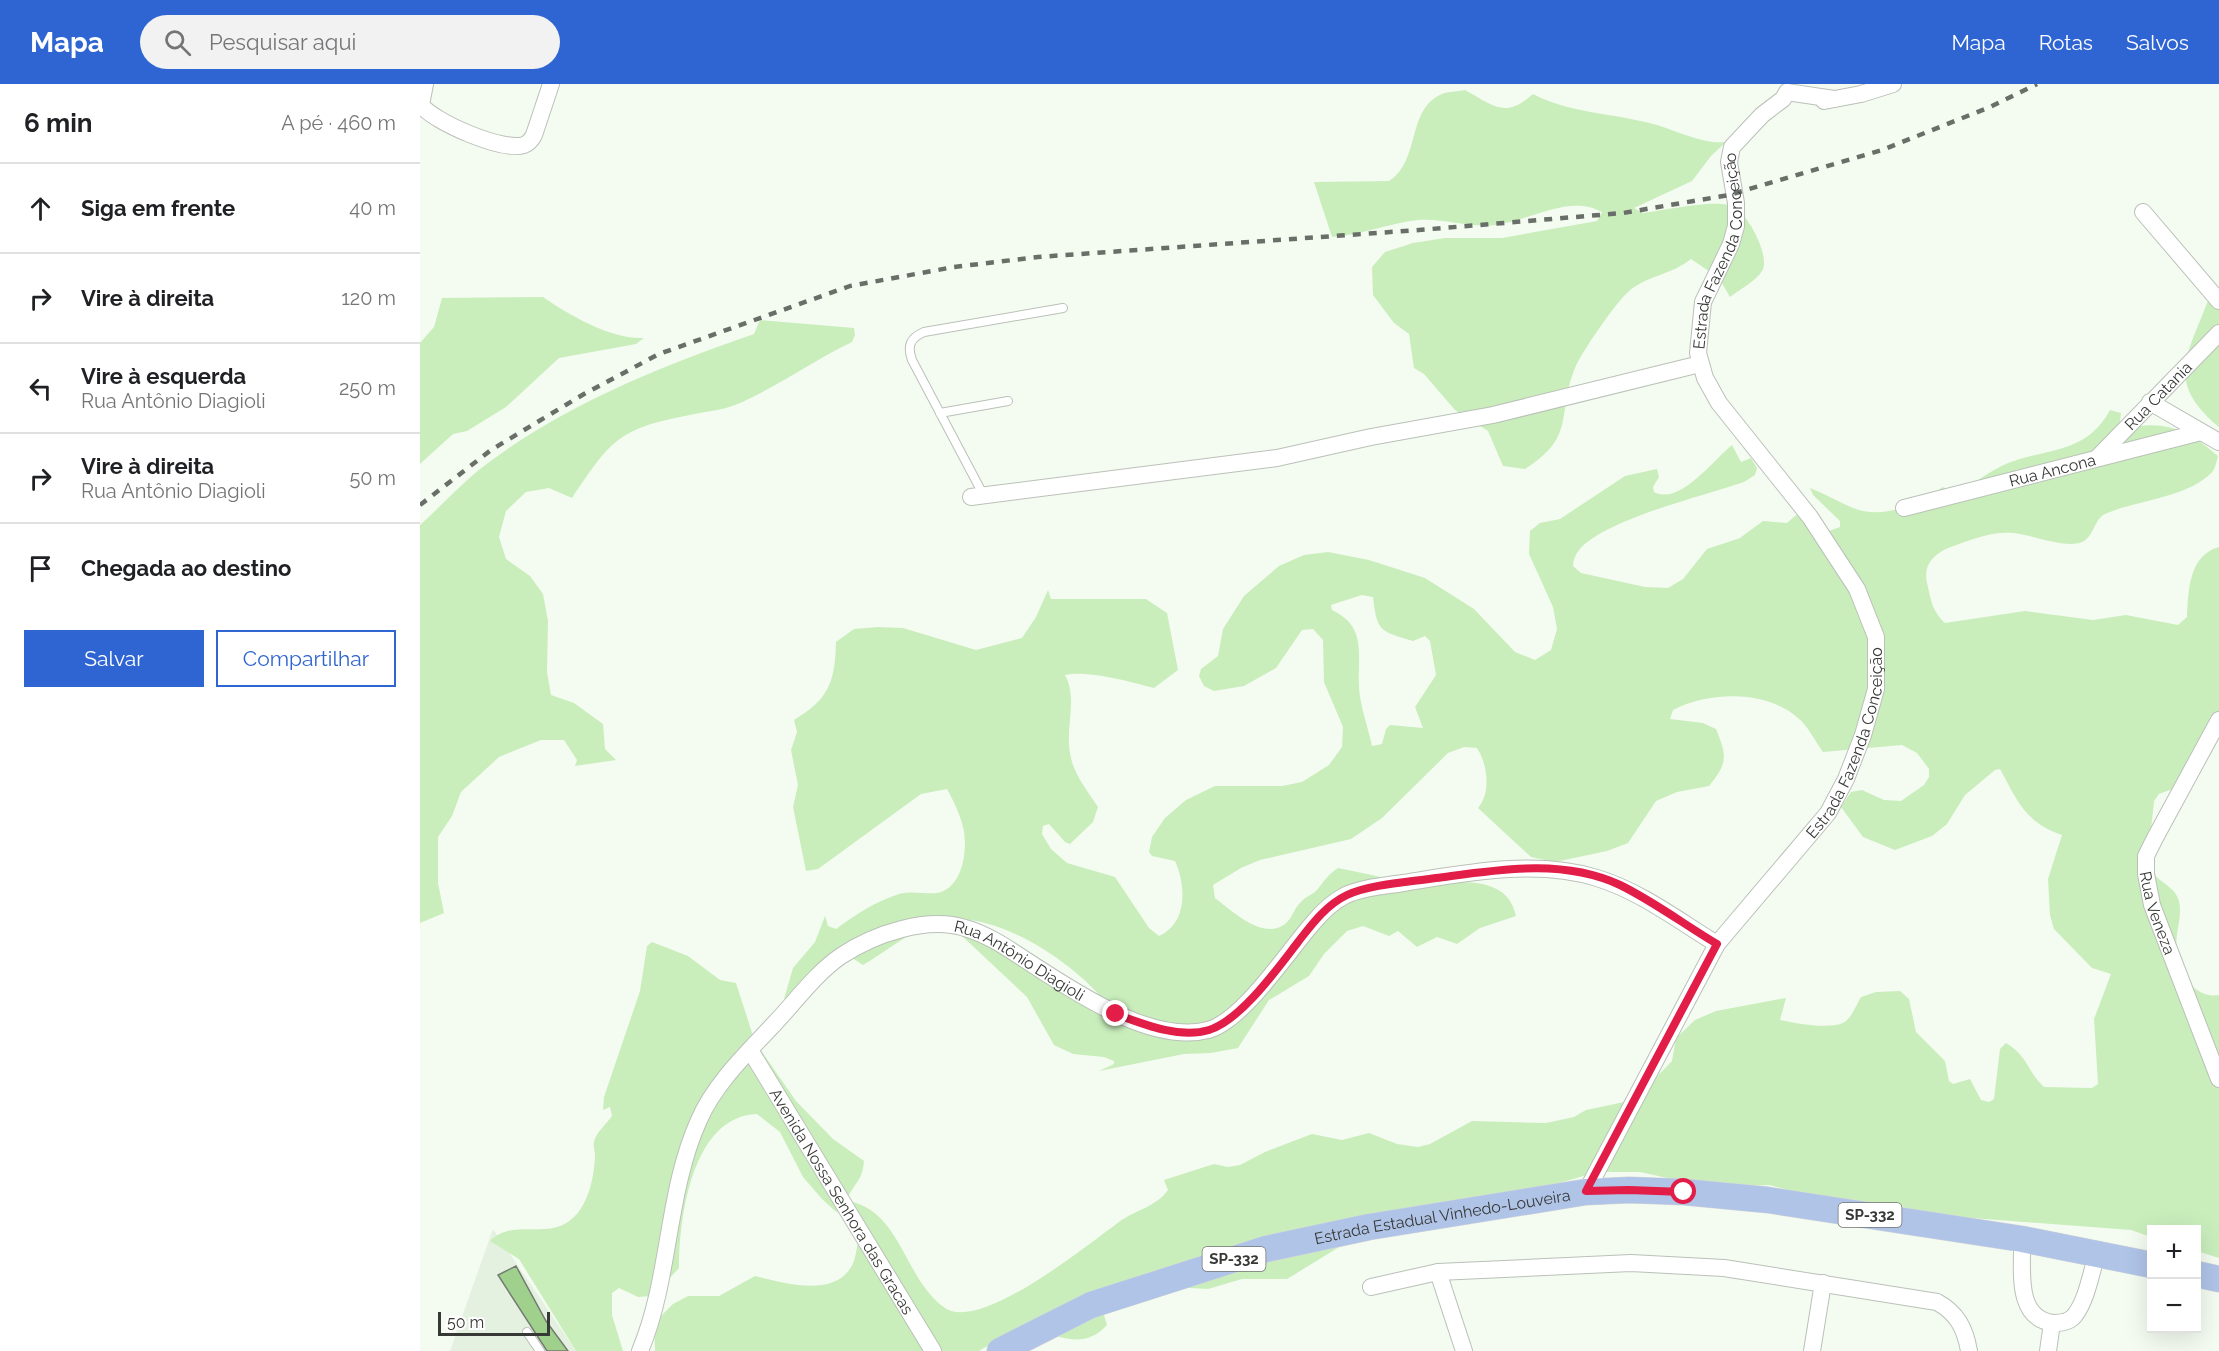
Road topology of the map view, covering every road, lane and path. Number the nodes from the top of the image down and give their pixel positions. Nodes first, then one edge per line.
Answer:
1 (425, 84) edge
2 (551, 84) edge
3 (1893, 84) edge
4 (1794, 93) edge
5 (2143, 212) dead end
6 (2219, 301) edge
7 (1063, 308) dead end
8 (2219, 333) edge
9 (1700, 364) junction
10 (1008, 401) dead end
11 (2150, 402) junction
12 (940, 413) junction
13 (2201, 432) junction
14 (2219, 442) edge
15 (2097, 457) junction
16 (978, 497) joint
17 (1904, 508) dead end
18 (2219, 720) edge
19 (1717, 944) junction
20 (750, 1050) junction
21 (2218, 1073) edge
22 (1586, 1191) junction
23 (2022, 1239) junction
24 (2097, 1254) junction
25 (2147, 1264) edge
26 (1438, 1272) junction
27 (2201, 1275) edge
28 (2219, 1279) edge
29 (1823, 1283) junction
30 (1371, 1287) dead end
31 (2052, 1323) junction
32 (527, 1332) dead end
33 (540, 1351) edge
34 (640, 1351) edge
35 (933, 1351) edge
36 (1000, 1351) edge
37 (1464, 1351) edge
38 (1812, 1351) edge
39 (1969, 1351) edge
40 (2048, 1351) edge

1 - 2 street
3 - 4 street
4 - 9 street, Estrada Fazenda Conceição
5 - 6 street
7 - 12 lane
8 - 11 street, Rua Catania
9 - 16 street
9 - 19 street, Estrada Fazenda Conceição
10 - 12 lane
11 - 13 street
11 - 15 street, Rua Catania
12 - 16 lane
13 - 14 street
13 - 15 street, Rua Ancona
15 - 17 street, Rua Ancona
18 - 21 street, Rua Veneza
19 - 20 street, Rua Antônio Diagioli
19 - 22 street, Estrada Fazenda Conceição
20 - 34 street, Rua Antônio Diagioli
20 - 35 street, Avenida Nossa Senhora das Gracas
22 - 23 main road, Estrada Estadual Vinhedo-Louveira / SP-332
22 - 36 main road, Estrada Estadual Vinhedo-Louveira / SP-332
23 - 24 main road, Estrada Estadual Vinhedo-Louveira / SP-332
23 - 31 street
24 - 25 main road, Estrada Estadual Vinhedo-Louveira / SP-332
24 - 31 street
26 - 29 street
26 - 30 street
26 - 37 street
27 - 28 main road
29 - 38 street
29 - 39 street
31 - 40 street
32 - 33 lane

